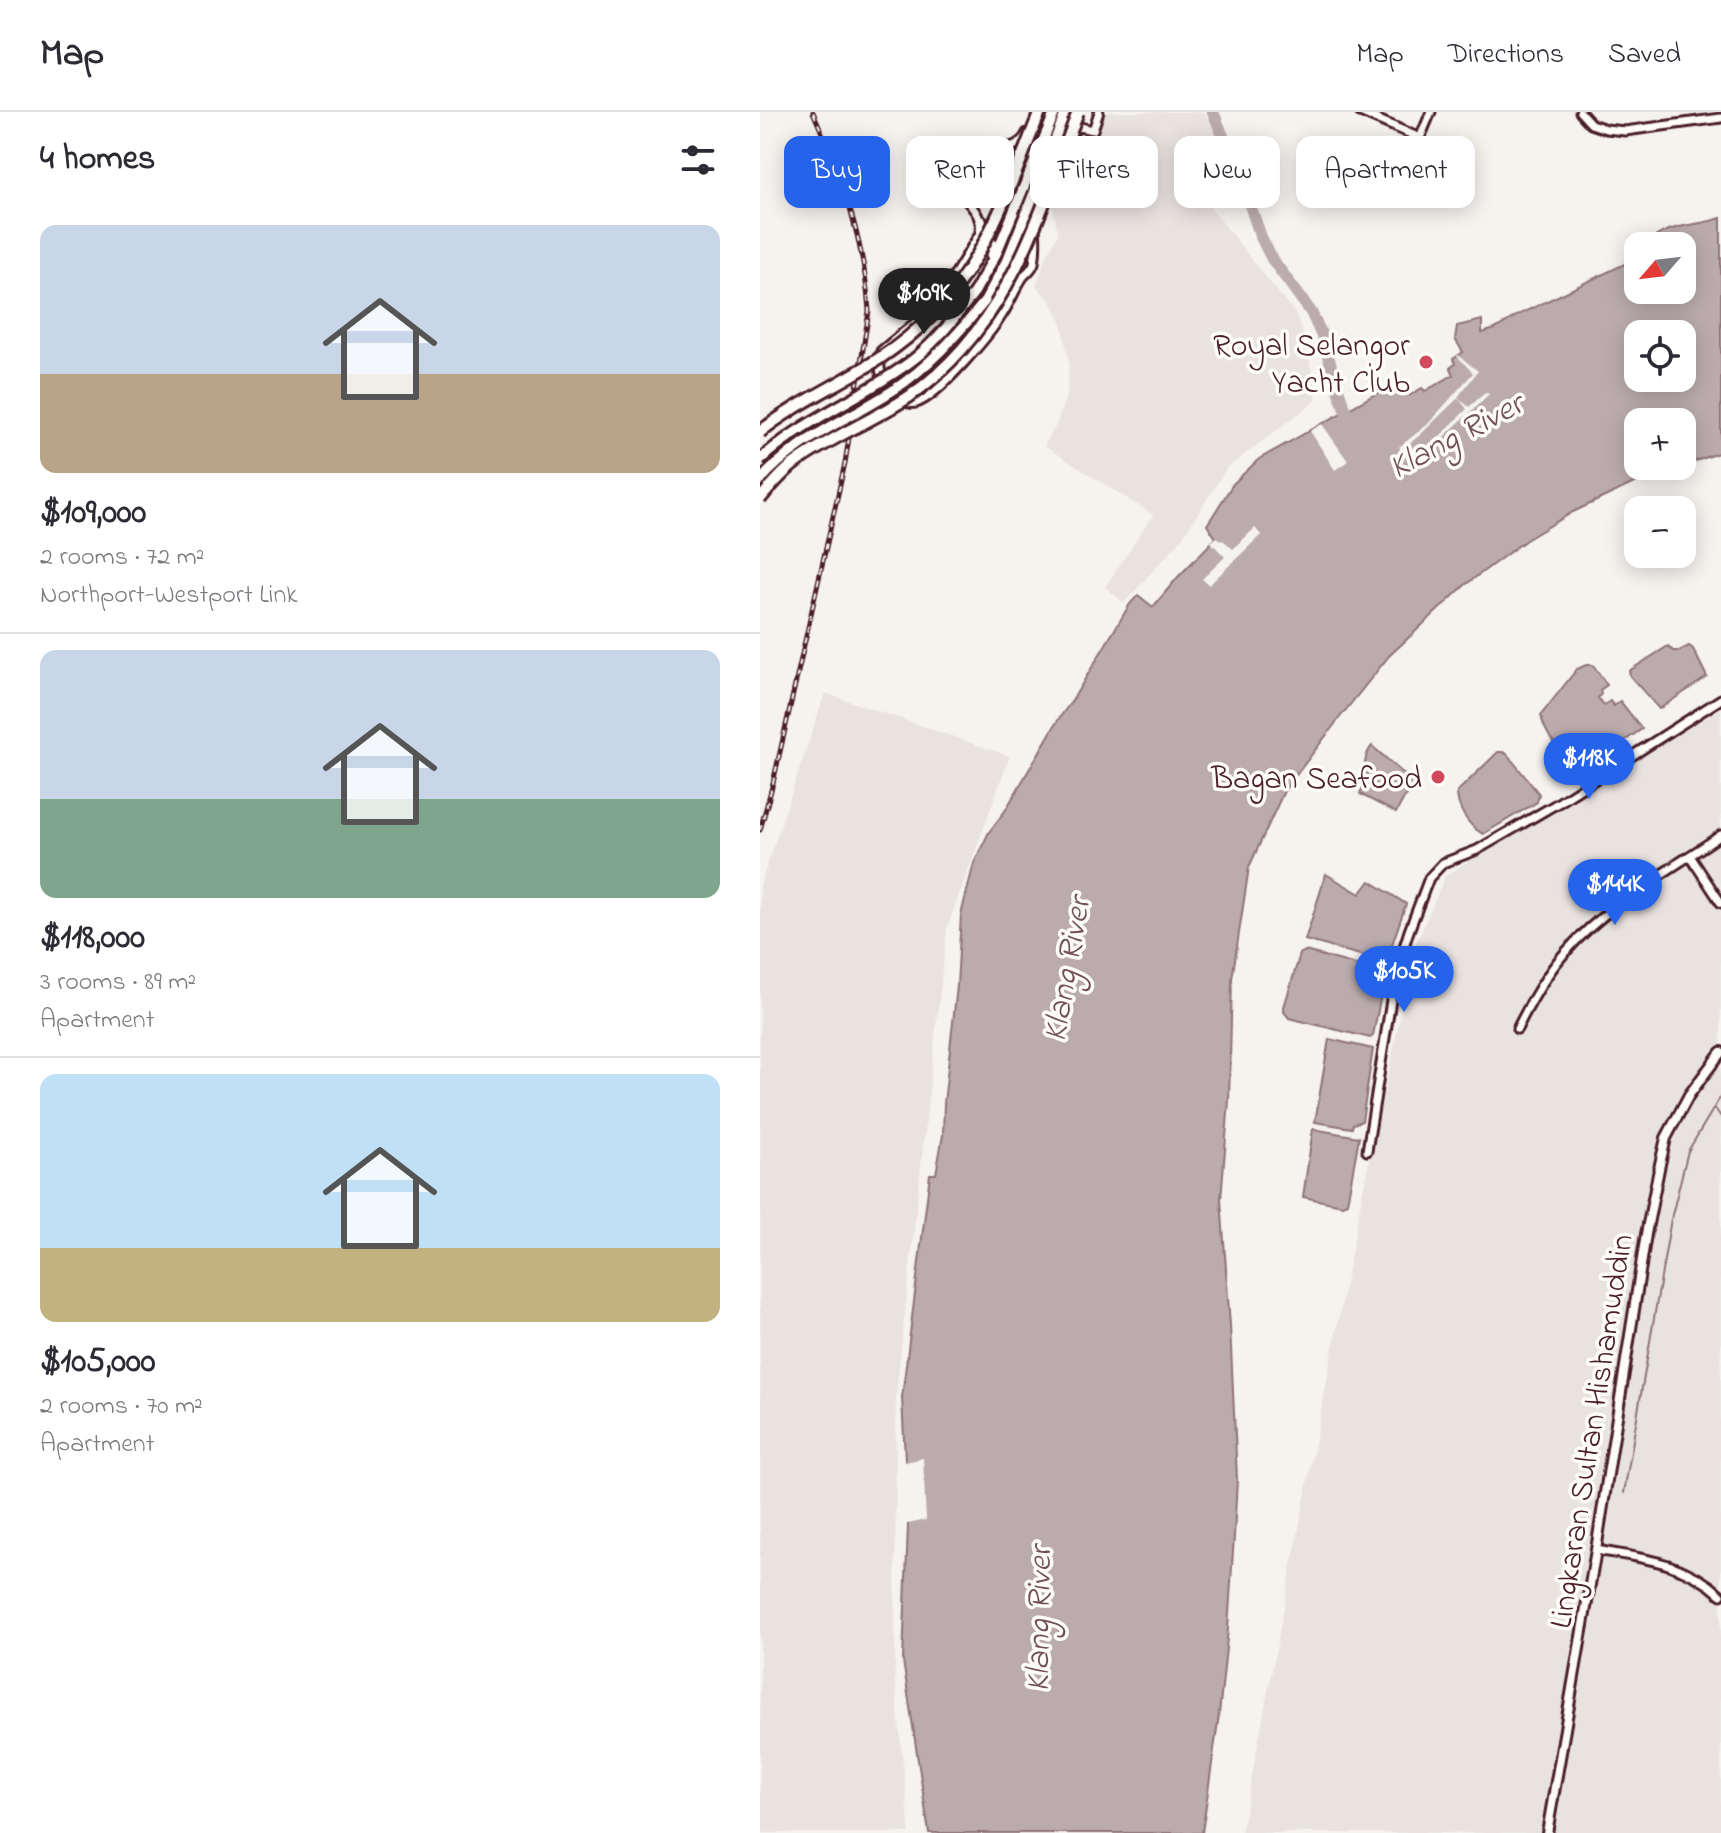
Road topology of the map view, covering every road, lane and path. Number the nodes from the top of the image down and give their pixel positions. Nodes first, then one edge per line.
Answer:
1 (1038, 112) edge
2 (1055, 112) edge
3 (1066, 112) edge
4 (1078, 112) edge
5 (1099, 112) edge
6 (1360, 112) edge
7 (1431, 112) edge
8 (1580, 112) edge
9 (1721, 118) edge
10 (1046, 136) edge
11 (1057, 136) edge
12 (1065, 136) edge
13 (1014, 145) edge
14 (1030, 174) edge
15 (1030, 206) edge
16 (972, 208) edge
17 (1034, 208) edge
18 (981, 221) junction
19 (984, 274) junction
20 (760, 432) edge
21 (760, 460) edge
22 (760, 481) edge
23 (760, 499) edge
24 (1721, 699) edge
25 (1721, 835) edge
26 (1690, 856) junction
27 (1721, 903) edge
28 (1517, 1029) dead end
29 (1721, 1052) edge
30 (1367, 1151) dead end
31 (1596, 1550) junction
32 (1721, 1595) edge
33 (1547, 1833) edge

1 - 13 street
1 - 20 main road, bridge
2 - 10 main road
3 - 11 main road
4 - 23 main road, bridge
5 - 12 street
6 - 7 street
8 - 9 street
14 - 19 main road
15 - 22 main road, bridge
16 - 18 street
17 - 18 street
18 - 19 main road
19 - 21 main road, bridge
24 - 30 street
25 - 26 street
26 - 27 street
26 - 28 street
29 - 31 street, Lingkaran Sultan Hishamuddin
31 - 32 street
31 - 33 street, Lingkaran Sultan Hishamuddin

